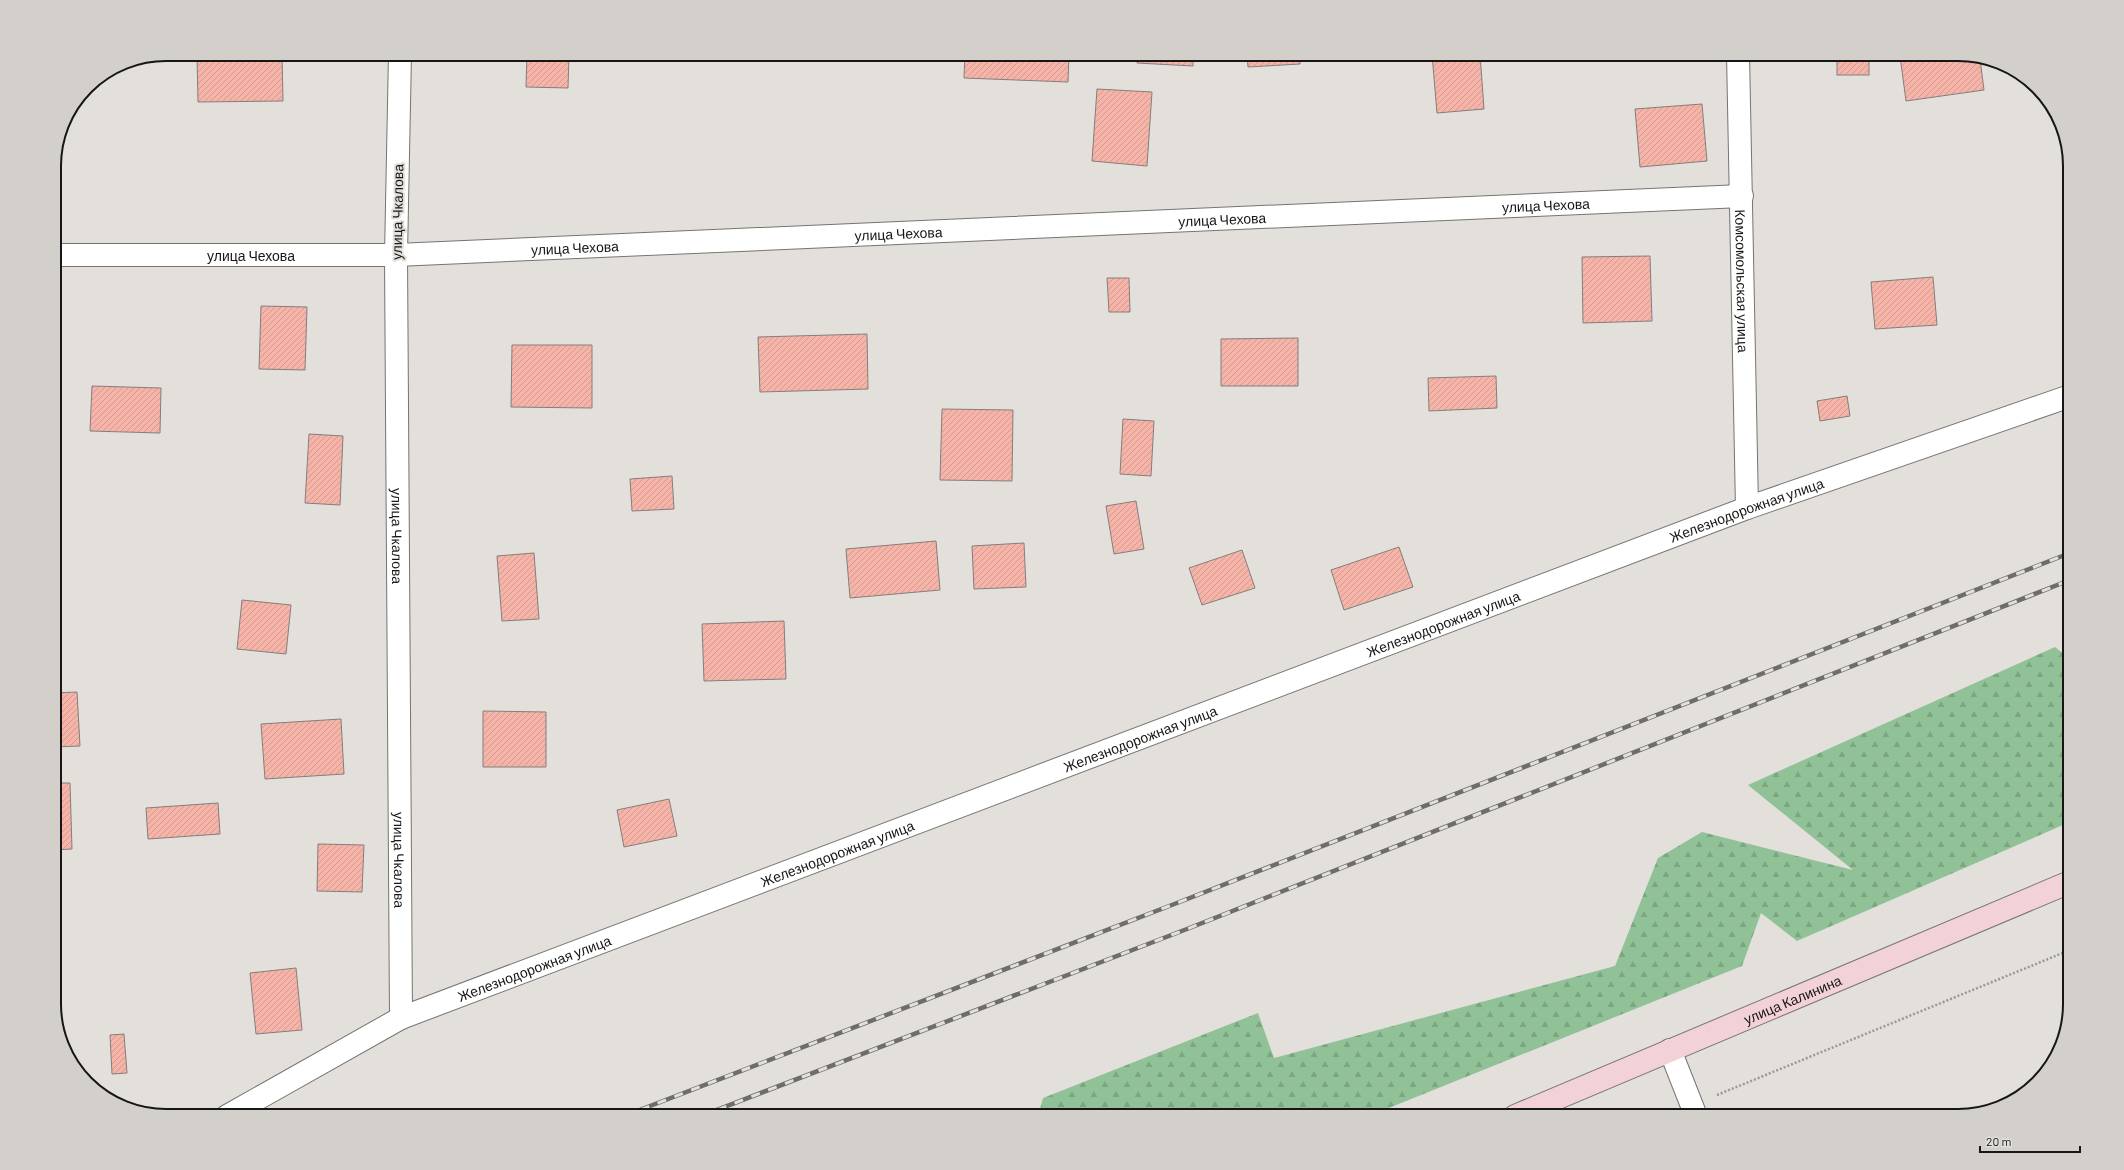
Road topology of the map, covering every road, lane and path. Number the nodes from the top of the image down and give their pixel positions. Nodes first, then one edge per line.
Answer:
1 (400, 61) edge
2 (1738, 61) edge
3 (1742, 196) junction
4 (61, 255) edge
5 (396, 255) junction
6 (2063, 398) edge
7 (1747, 508) junction
8 (2063, 885) edge
9 (2063, 953) edge
10 (401, 1018) junction
11 (1670, 1050) junction
12 (239, 1109) edge
13 (1531, 1109) edge
14 (1693, 1109) edge
15 (1699, 1109) edge

1 - 5 street, улица Чкалова
2 - 3 street, Комсомольская улица
3 - 5 street, улица Чехова
3 - 7 street, Комсомольская улица
4 - 5 street, улица Чехова
5 - 10 street, улица Чкалова
6 - 7 street, Железнодорожная улица
7 - 10 street, Железнодорожная улица
8 - 11 main road, улица Калинина
9 - 15 path
10 - 12 street, Железнодорожная улица
11 - 13 main road, улица Калинина
11 - 14 street

